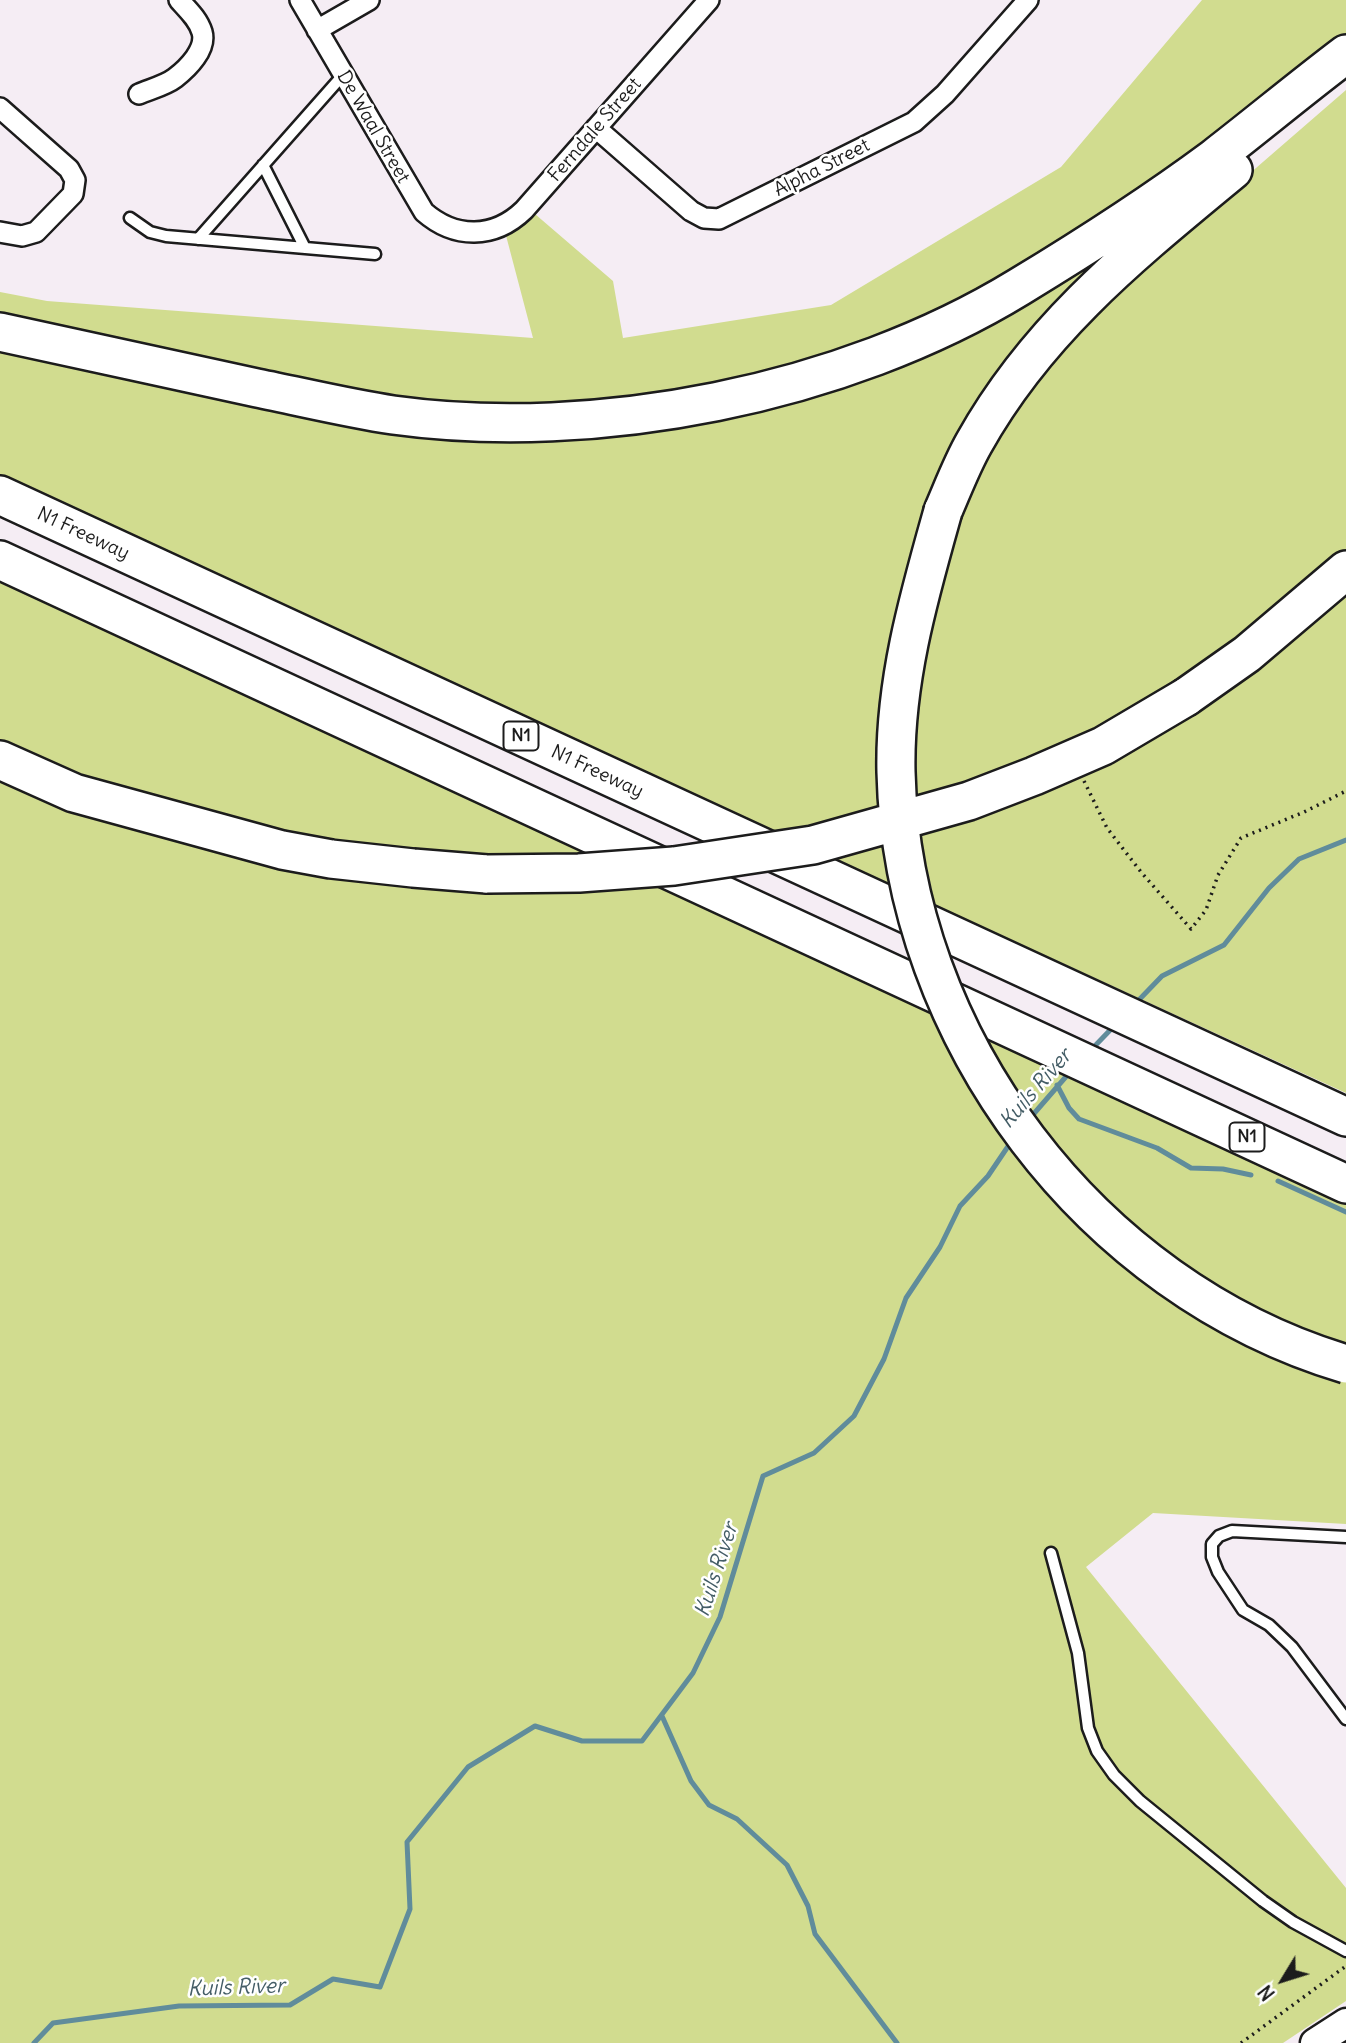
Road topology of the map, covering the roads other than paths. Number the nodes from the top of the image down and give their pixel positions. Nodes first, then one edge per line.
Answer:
1 (179, 0) edge
2 (300, 0) edge
3 (369, 0) edge
4 (709, 0) edge
5 (1028, 0) edge
6 (317, 30) junction
7 (1346, 54) edge
8 (1346, 73) edge
9 (343, 75) junction
10 (139, 94) dead end
11 (0, 108) edge
12 (596, 128) junction
13 (263, 165) junction
14 (130, 218) dead end
15 (0, 232) edge
16 (465, 233) joint
17 (198, 239) junction
18 (305, 248) junction
19 (375, 254) dead end
20 (0, 332) edge
21 (0, 495) edge
22 (0, 560) edge
23 (1346, 570) edge
24 (0, 760) edge
25 (1346, 1117) edge
26 (1346, 1184) edge
27 (1346, 1364) edge
28 (1346, 1537) edge
29 (1051, 1553) dead end
30 (1346, 1719) edge
31 (1346, 1951) edge
32 (1346, 2023) edge
33 (1315, 2043) edge

1 - 10 street
2 - 6 street, De Waal Street
3 - 6 street
4 - 12 street, Ferndale Street
5 - 12 street, Alpha Street
6 - 9 street, De Waal Street
7 - 20 highway
8 - 27 highway, bridge
9 - 13 lane
9 - 16 street, De Waal Street
11 - 15 street
12 - 16 street, Ferndale Street
13 - 17 lane
13 - 18 lane
14 - 17 lane
17 - 18 lane
18 - 19 lane
21 - 25 highway, N1 Freeway / N1
22 - 26 highway, N1
23 - 24 highway, bridge
28 - 30 lane
29 - 31 lane
32 - 33 main road

